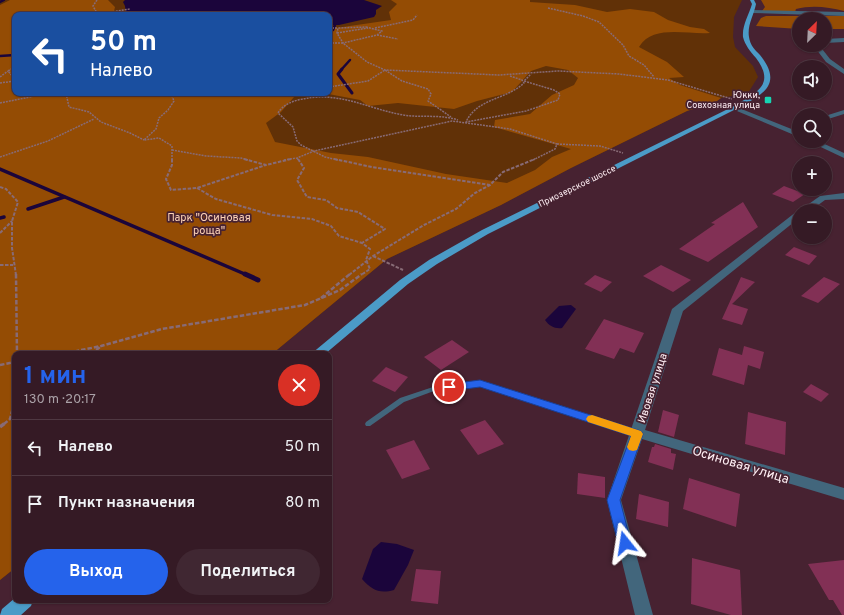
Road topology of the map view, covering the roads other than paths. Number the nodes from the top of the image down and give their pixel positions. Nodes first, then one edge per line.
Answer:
1 (752, 0) edge
2 (753, 11) junction
3 (844, 14) edge
4 (844, 40) edge
5 (832, 41) edge
6 (820, 52) edge
7 (844, 72) edge
8 (734, 108) junction
9 (844, 112) edge
10 (832, 116) edge
11 (792, 130) edge
12 (789, 131) junction
13 (792, 132) edge
14 (830, 148) edge
15 (843, 153) edge
16 (844, 196) edge
17 (814, 204) edge
18 (792, 219) edge
19 (321, 351) edge
20 (368, 424) dead end
21 (637, 434) junction
22 (844, 494) edge
23 (22, 603) edge
24 (8, 615) edge
25 (644, 615) edge

1 - 2 main road, Приозерское шоссе
2 - 3 street
2 - 8 main road, Приозерское шоссе
4 - 5 street
6 - 7 street
8 - 12 street
8 - 19 main road, Приозерское шоссе
9 - 10 street
11 - 12 street
12 - 13 street
14 - 15 street
16 - 17 street
18 - 21 street, Ивовая улица
20 - 21 lane
21 - 22 street, Осиновая улица
21 - 25 street, Ивовая улица
23 - 24 main road

